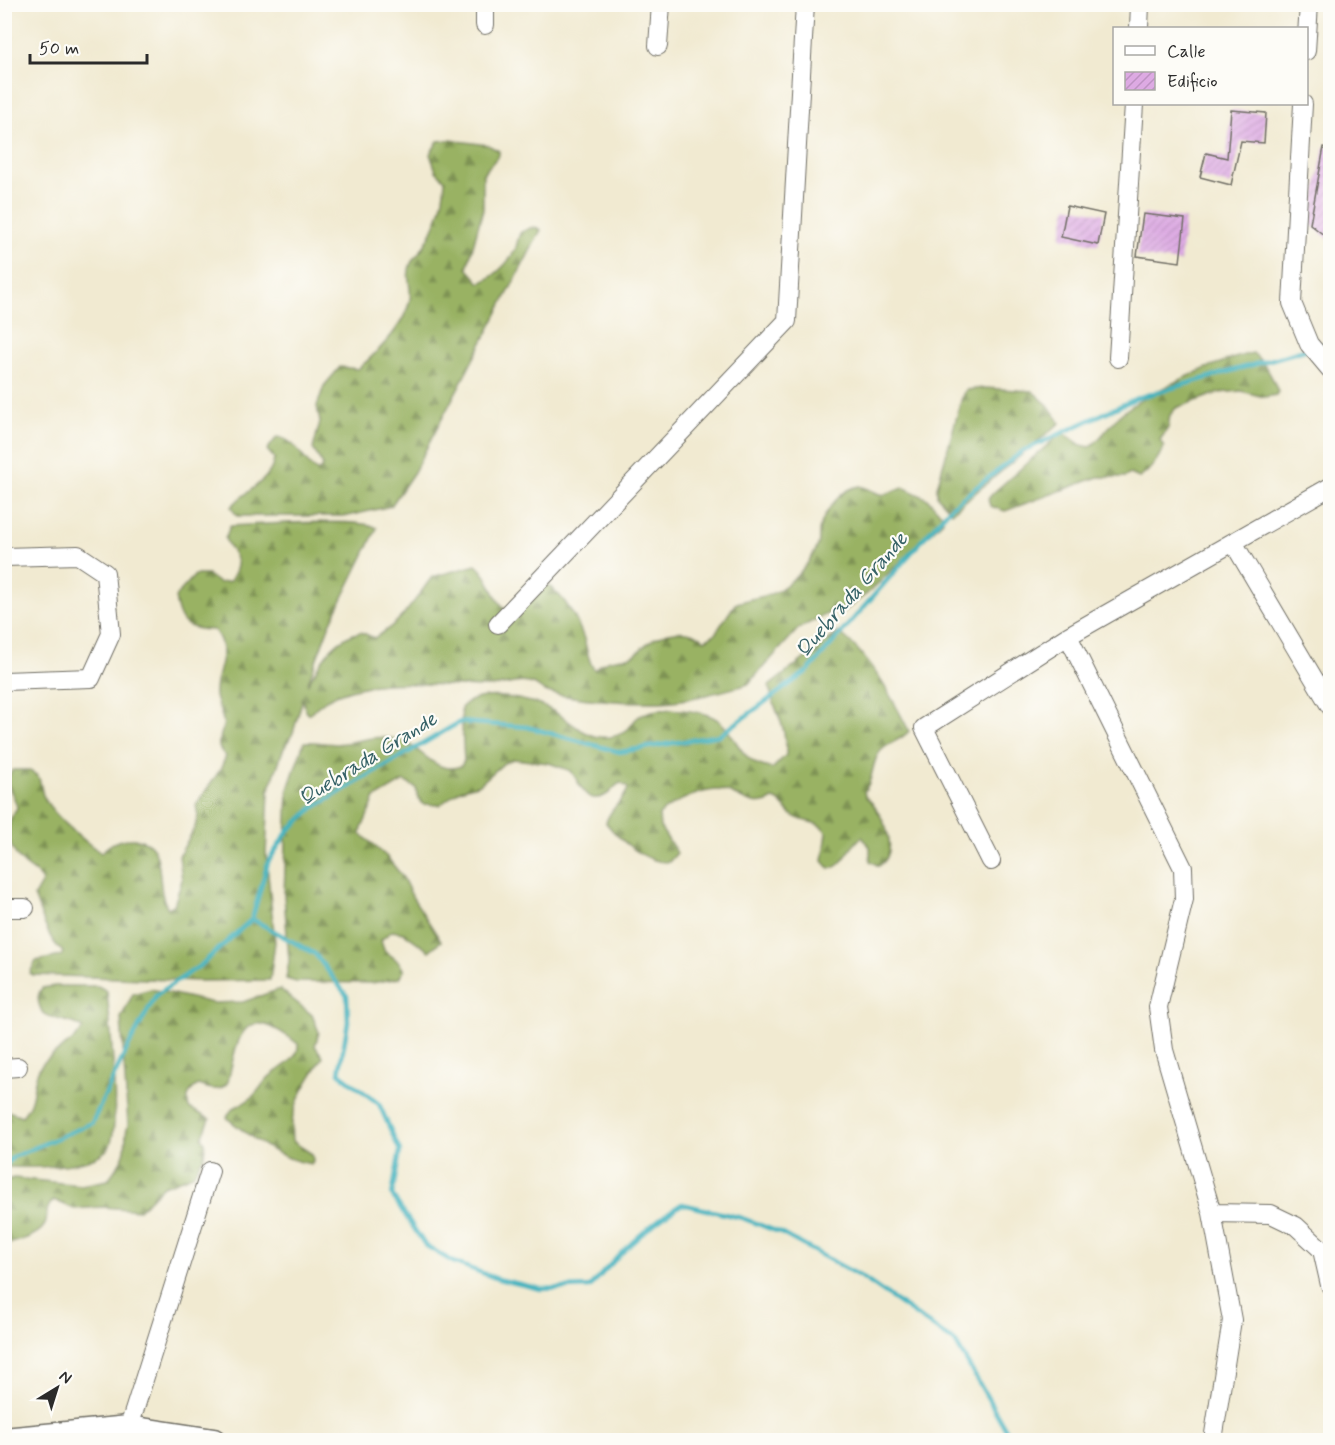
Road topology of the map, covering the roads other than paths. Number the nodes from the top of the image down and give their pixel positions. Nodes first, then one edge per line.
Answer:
1 (485, 4) edge
2 (661, 4) edge
3 (805, 4) edge
4 (1140, 4) edge
5 (1309, 4) edge
6 (485, 25) dead end
7 (1138, 27) edge
8 (1308, 27) edge
9 (658, 46) dead end
10 (1134, 105) edge
11 (1303, 105) edge
12 (1118, 358) dead end
13 (1330, 369) edge
14 (1330, 487) edge
15 (1233, 542) junction
16 (4, 557) edge
17 (498, 624) dead end
18 (1068, 636) junction
19 (4, 681) edge
20 (1330, 706) edge
21 (992, 861) dead end
22 (4, 908) edge
23 (25, 908) dead end
24 (210, 1171) dead end
25 (1212, 1213) junction
26 (1330, 1285) edge
27 (129, 1427) junction
28 (4, 1439) edge
29 (214, 1440) edge
30 (1214, 1440) edge

1 - 6 street
2 - 9 street
3 - 17 street
4 - 7 street
5 - 8 street
10 - 12 street
11 - 13 street
14 - 15 street
15 - 18 street
15 - 20 street
16 - 19 street
18 - 21 street
18 - 25 street
22 - 23 street
24 - 27 street
25 - 26 street
25 - 30 street
27 - 28 main road
27 - 29 main road

